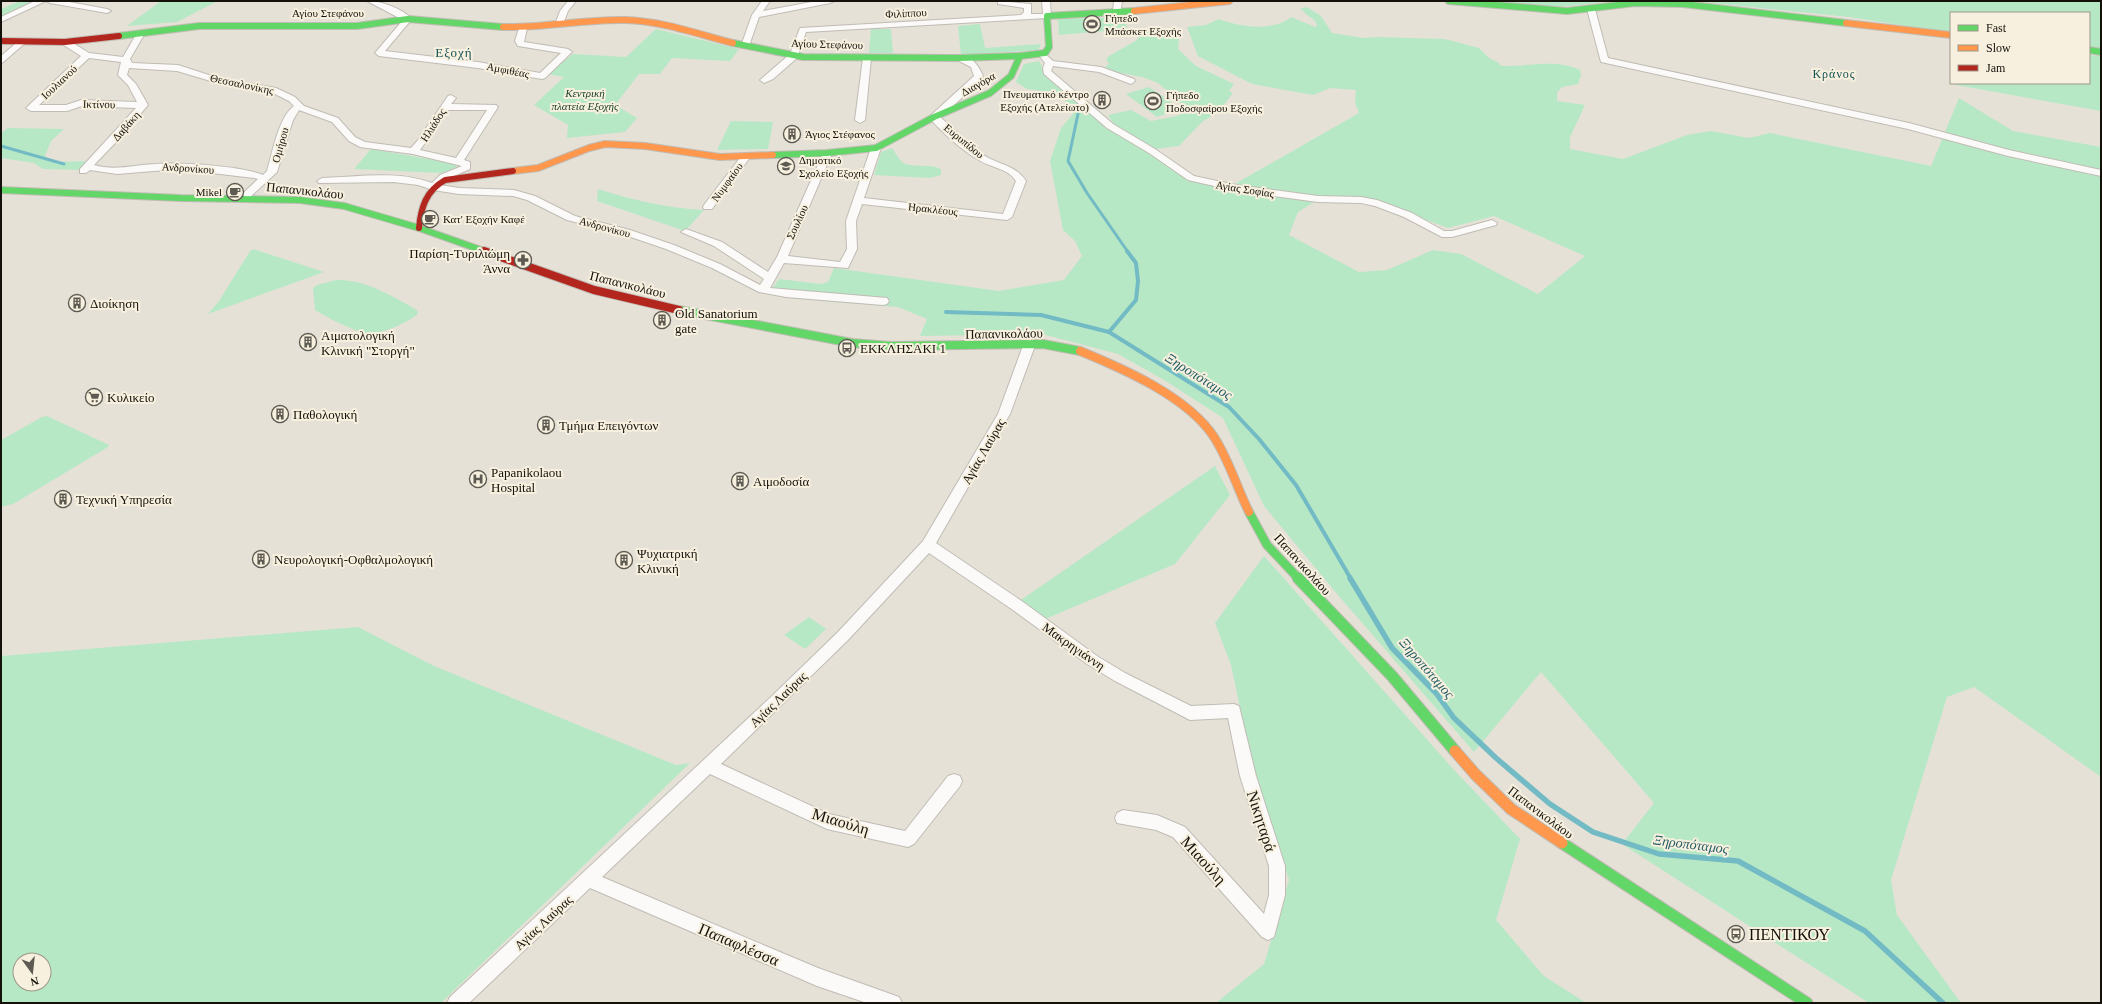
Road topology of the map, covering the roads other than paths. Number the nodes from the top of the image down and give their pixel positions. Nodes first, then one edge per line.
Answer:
1 (42, 1) edge
2 (50, 1) edge
3 (371, 1) edge
4 (572, 1) edge
5 (766, 1) edge
6 (830, 1) edge
7 (1046, 1) edge
8 (1118, 1) edge
9 (1229, 1) edge
10 (1449, 1) edge
11 (1000, 2) dead end
12 (1194, 3) edge
13 (1592, 9) junction
14 (107, 11) dead end
15 (756, 14) junction
16 (1117, 14) junction
17 (1047, 16) junction
18 (1024, 17) junction
19 (408, 19) junction
20 (1, 20) edge
21 (559, 24) junction
22 (523, 28) junction
23 (141, 33) junction
24 (1950, 35) edge
25 (1, 41) edge
26 (21, 42) junction
27 (65, 42) junction
28 (745, 46) junction
29 (2090, 50) edge
30 (2101, 52) edge
31 (1042, 54) junction
32 (86, 56) junction
33 (793, 56) junction
34 (1020, 56) junction
35 (867, 58) junction
36 (960, 58) junction
37 (126, 60) junction
38 (1, 61) edge
39 (1050, 63) junction
40 (764, 80) dead end
41 (1131, 81) dead end
42 (451, 98) dead end
43 (143, 105) junction
44 (298, 106) junction
45 (444, 107) junction
46 (31, 108) joint
47 (934, 117) junction
48 (860, 120) dead end
49 (876, 148) junction
50 (413, 151) junction
51 (827, 153) junction
52 (746, 156) junction
53 (460, 161) junction
54 (85, 169) joint
55 (2101, 174) edge
56 (265, 179) junction
57 (322, 181) dead end
58 (435, 185) junction
59 (1, 190) edge
60 (243, 198) junction
61 (859, 201) junction
62 (708, 208) dead end
63 (1007, 217) joint
64 (1492, 223) dead end
65 (419, 228) junction
66 (686, 232) dead end
67 (781, 259) junction
68 (770, 278) junction
69 (763, 290) junction
70 (883, 301) dead end
71 (1030, 343) junction
72 (928, 545) junction
73 (1234, 711) joint
74 (708, 766) junction
75 (954, 780) dead end
76 (1124, 818) dead end
77 (588, 879) junction
78 (1268, 930) joint
79 (456, 1003) edge
80 (893, 1003) edge
81 (1807, 1003) edge

1 - 20 street
2 - 14 street
3 - 19 street
4 - 21 street
5 - 15 street
6 - 15 street
7 - 17 street
8 - 16 street
9 - 12 street, Φιλίππου
10 - 13 street
11 - 18 street
12 - 16 street, Φιλίππου
13 - 24 street
13 - 55 street
15 - 28 street
16 - 17 street, Φιλίππου
17 - 18 street, Φιλίππου
17 - 31 street
18 - 33 street, Φιλίππου
19 - 22 street, Αγίου Στεφάνου
19 - 22 street, Αμφιθέας
19 - 23 street, Αγίου Στεφάνου
21 - 22 street, Αγίου Στεφάνου
21 - 28 street, Αγίου Στεφάνου
23 - 27 street, Αγίου Στεφάνου
23 - 37 street, Δαβάκη
25 - 26 street, Αγίου Στεφάνου
26 - 27 street, Αγίου Στεφάνου
26 - 38 street
27 - 32 street, Θεσσαλονίκης
28 - 33 street, Αγίου Στεφάνου
29 - 30 street
31 - 34 street, Διαγόρα
31 - 39 street, Αγίας Σοφίας
32 - 37 street, Θεσσαλονίκης
32 - 46 street, Ιουλιανού
33 - 35 street, Αγίου Στεφάνου
33 - 40 street
34 - 36 street, Διαγόρα
34 - 47 street, Διαγόρα
35 - 36 street, Αγίου Στεφάνου
35 - 48 street
36 - 47 street
37 - 43 street, Δαβάκη
37 - 44 street, Θεσσαλονίκης
39 - 41 street
39 - 64 street, Αγίας Σοφίας
42 - 45 street, Ηλιάδος
43 - 46 street, Ικτίνου
43 - 54 street, Δαβάκη
44 - 50 street, Θεσσαλονίκης
44 - 56 street, Ομήρου
45 - 50 street, Ηλιάδος
45 - 53 street
47 - 49 street
47 - 63 street, Ευρυπίδου
49 - 51 street
49 - 61 street
50 - 53 street, Θεσσαλονίκης
51 - 52 street
51 - 67 street, Σουλίου
52 - 58 street
52 - 62 street, Νυμφαίου
53 - 58 street
54 - 56 street, Ανδρονίκου
56 - 60 street, Ομήρου
57 - 58 street, Ανδρονίκου
58 - 65 street
58 - 69 street, Ανδρονίκου
59 - 60 street, Παπανικολάου
60 - 65 street, Παπανικολάου
61 - 63 street, Ηρακλέους
61 - 67 street
65 - 71 street, Παπανικολάου
66 - 68 street
67 - 68 street, Σουλίου
68 - 69 street, Σουλίου
69 - 70 street, Ανδρονίκου
71 - 72 street, Αγίας Λαύρας
71 - 81 street, Παπανικολάου
72 - 73 street, Μακρηγιάννη
72 - 74 street, Αγίας Λαύρας
73 - 78 street, Νικηταρά
74 - 75 street, Μιαούλη
74 - 77 street, Αγίας Λαύρας
76 - 78 street, Μιαούλη
77 - 79 street, Αγίας Λαύρας
77 - 80 street, Παπαφλέσσα

